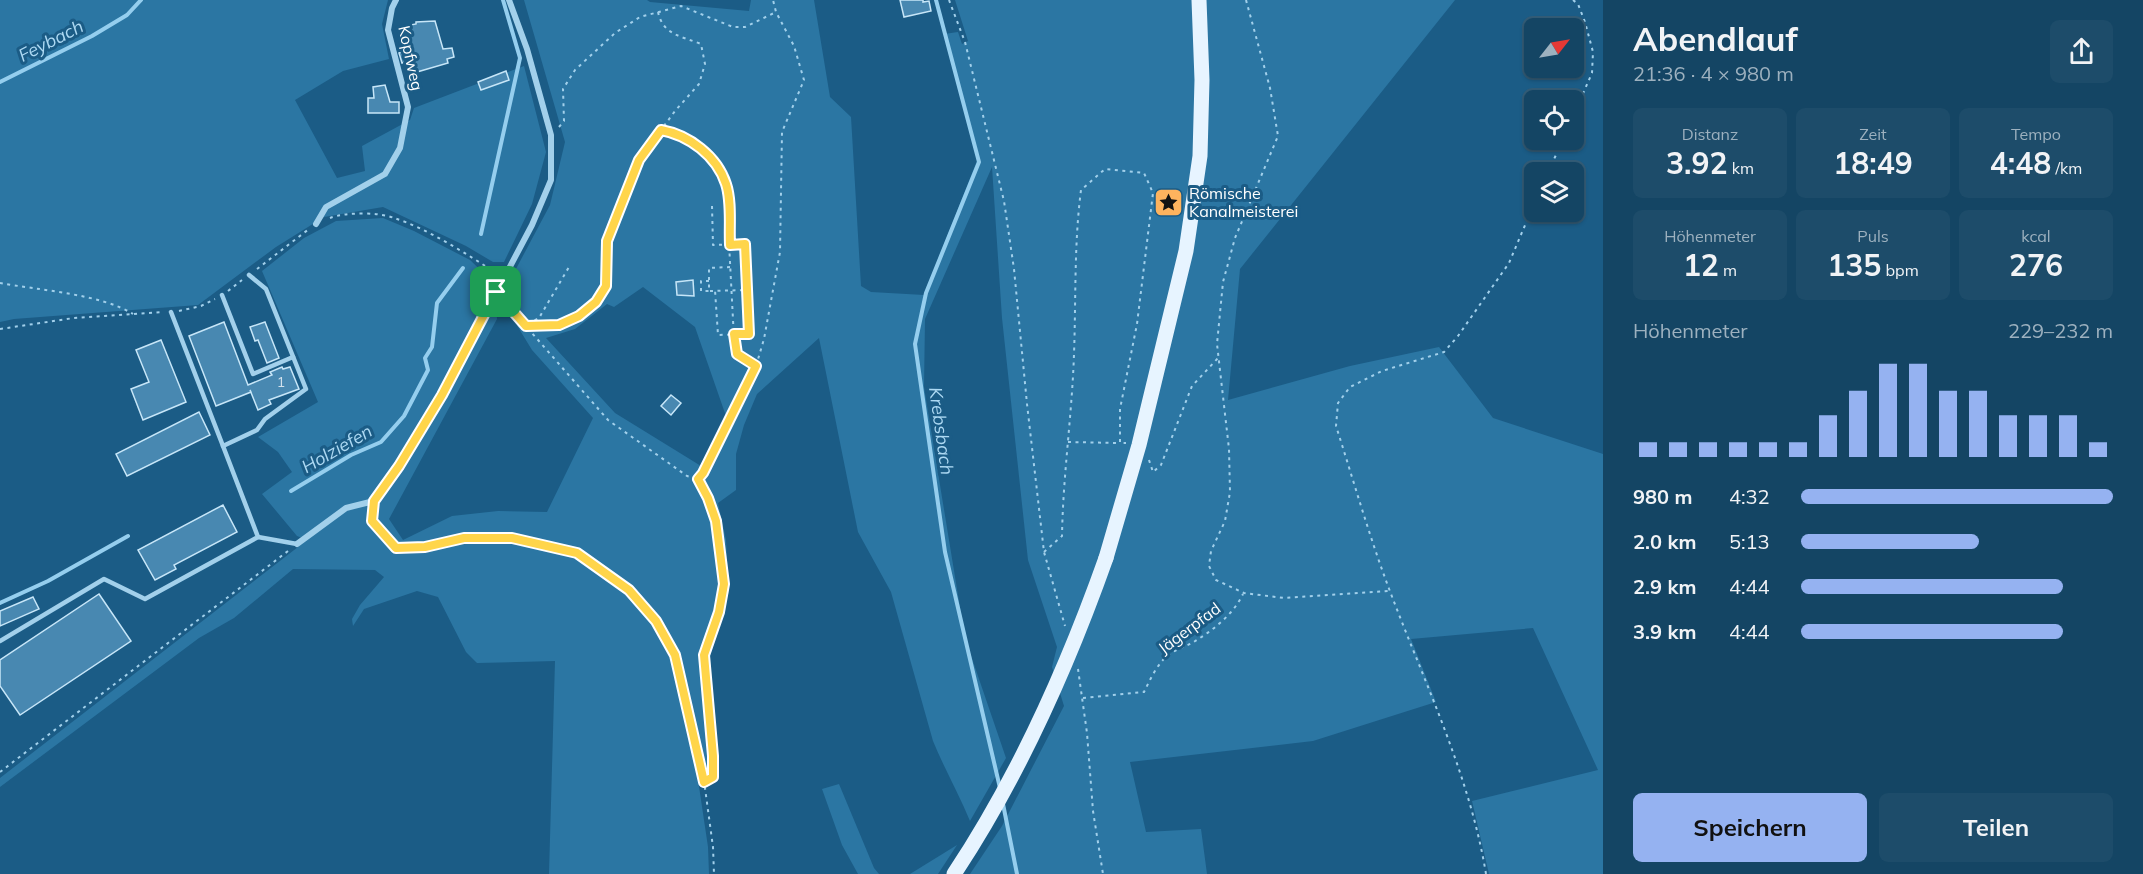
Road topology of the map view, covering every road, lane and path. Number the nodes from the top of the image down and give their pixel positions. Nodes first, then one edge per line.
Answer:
1 (396, 0) edge
2 (509, 0) edge
3 (773, 0) edge
4 (949, 0) edge
5 (1199, 0) edge
6 (1246, 0) edge
7 (1573, 0) edge
8 (658, 12) junction
9 (776, 12) junction
10 (1584, 91) edge
11 (661, 130) junction
12 (552, 135) junction
13 (711, 206) dead end
14 (1526, 222) edge
15 (316, 224) dead end
16 (730, 245) junction
17 (569, 267) dead end
18 (731, 267) junction
19 (249, 275) dead end
20 (709, 281) junction
21 (0, 283) edge
22 (715, 290) junction
23 (732, 290) junction
24 (747, 290) junction
25 (709, 291) junction
26 (496, 292) junction
27 (222, 295) dead end
28 (171, 312) dead end
29 (133, 314) dead end
30 (526, 326) junction
31 (734, 334) junction
32 (293, 357) junction
33 (1218, 358) junction
34 (756, 366) junction
35 (1068, 442) junction
36 (1120, 443) junction
37 (1139, 445) junction
38 (223, 446) junction
39 (698, 479) junction
40 (374, 501) junction
41 (258, 537) junction
42 (297, 544) junction
43 (1044, 552) junction
44 (1390, 591) junction
45 (1244, 593) junction
46 (1066, 631) dead end
47 (0, 641) edge
48 (1078, 668) dead end
49 (1083, 698) junction
50 (0, 772) edge
51 (704, 782) junction
52 (714, 874) edge
53 (954, 874) edge
54 (1103, 874) edge
55 (1486, 874) edge

1 - 15 street, Kopfweg
2 - 12 street
3 - 9 path
4 - 43 path
5 - 37 main road
6 - 33 path
7 - 10 path
8 - 9 path
8 - 11 path
8 - 12 path
9 - 34 path
11 - 16 path
11 - 30 path
12 - 26 street
13 - 16 path
14 - 44 path
16 - 18 path
16 - 24 path
17 - 30 path
18 - 20 path
18 - 23 path
19 - 32 lane
20 - 25 path
20 - 25 path
21 - 29 path
22 - 23 path
22 - 25 path
22 - 31 path
23 - 24 path
23 - 31 path
24 - 31 path
26 - 30 path
26 - 40 street
27 - 32 lane
28 - 38 lane
30 - 39 path
31 - 34 path
32 - 38 lane
33 - 37 path
33 - 45 path
34 - 39 path
35 - 36 path
35 - 36 path
35 - 43 path
36 - 37 path
37 - 53 main road, bridge
38 - 41 lane
39 - 51 path
40 - 42 street
40 - 51 path
41 - 42 lane
41 - 47 lane
42 - 50 path
43 - 46 path
44 - 45 path
44 - 55 path
45 - 49 path, Jägerpfad
48 - 49 path
49 - 54 path
51 - 52 path

